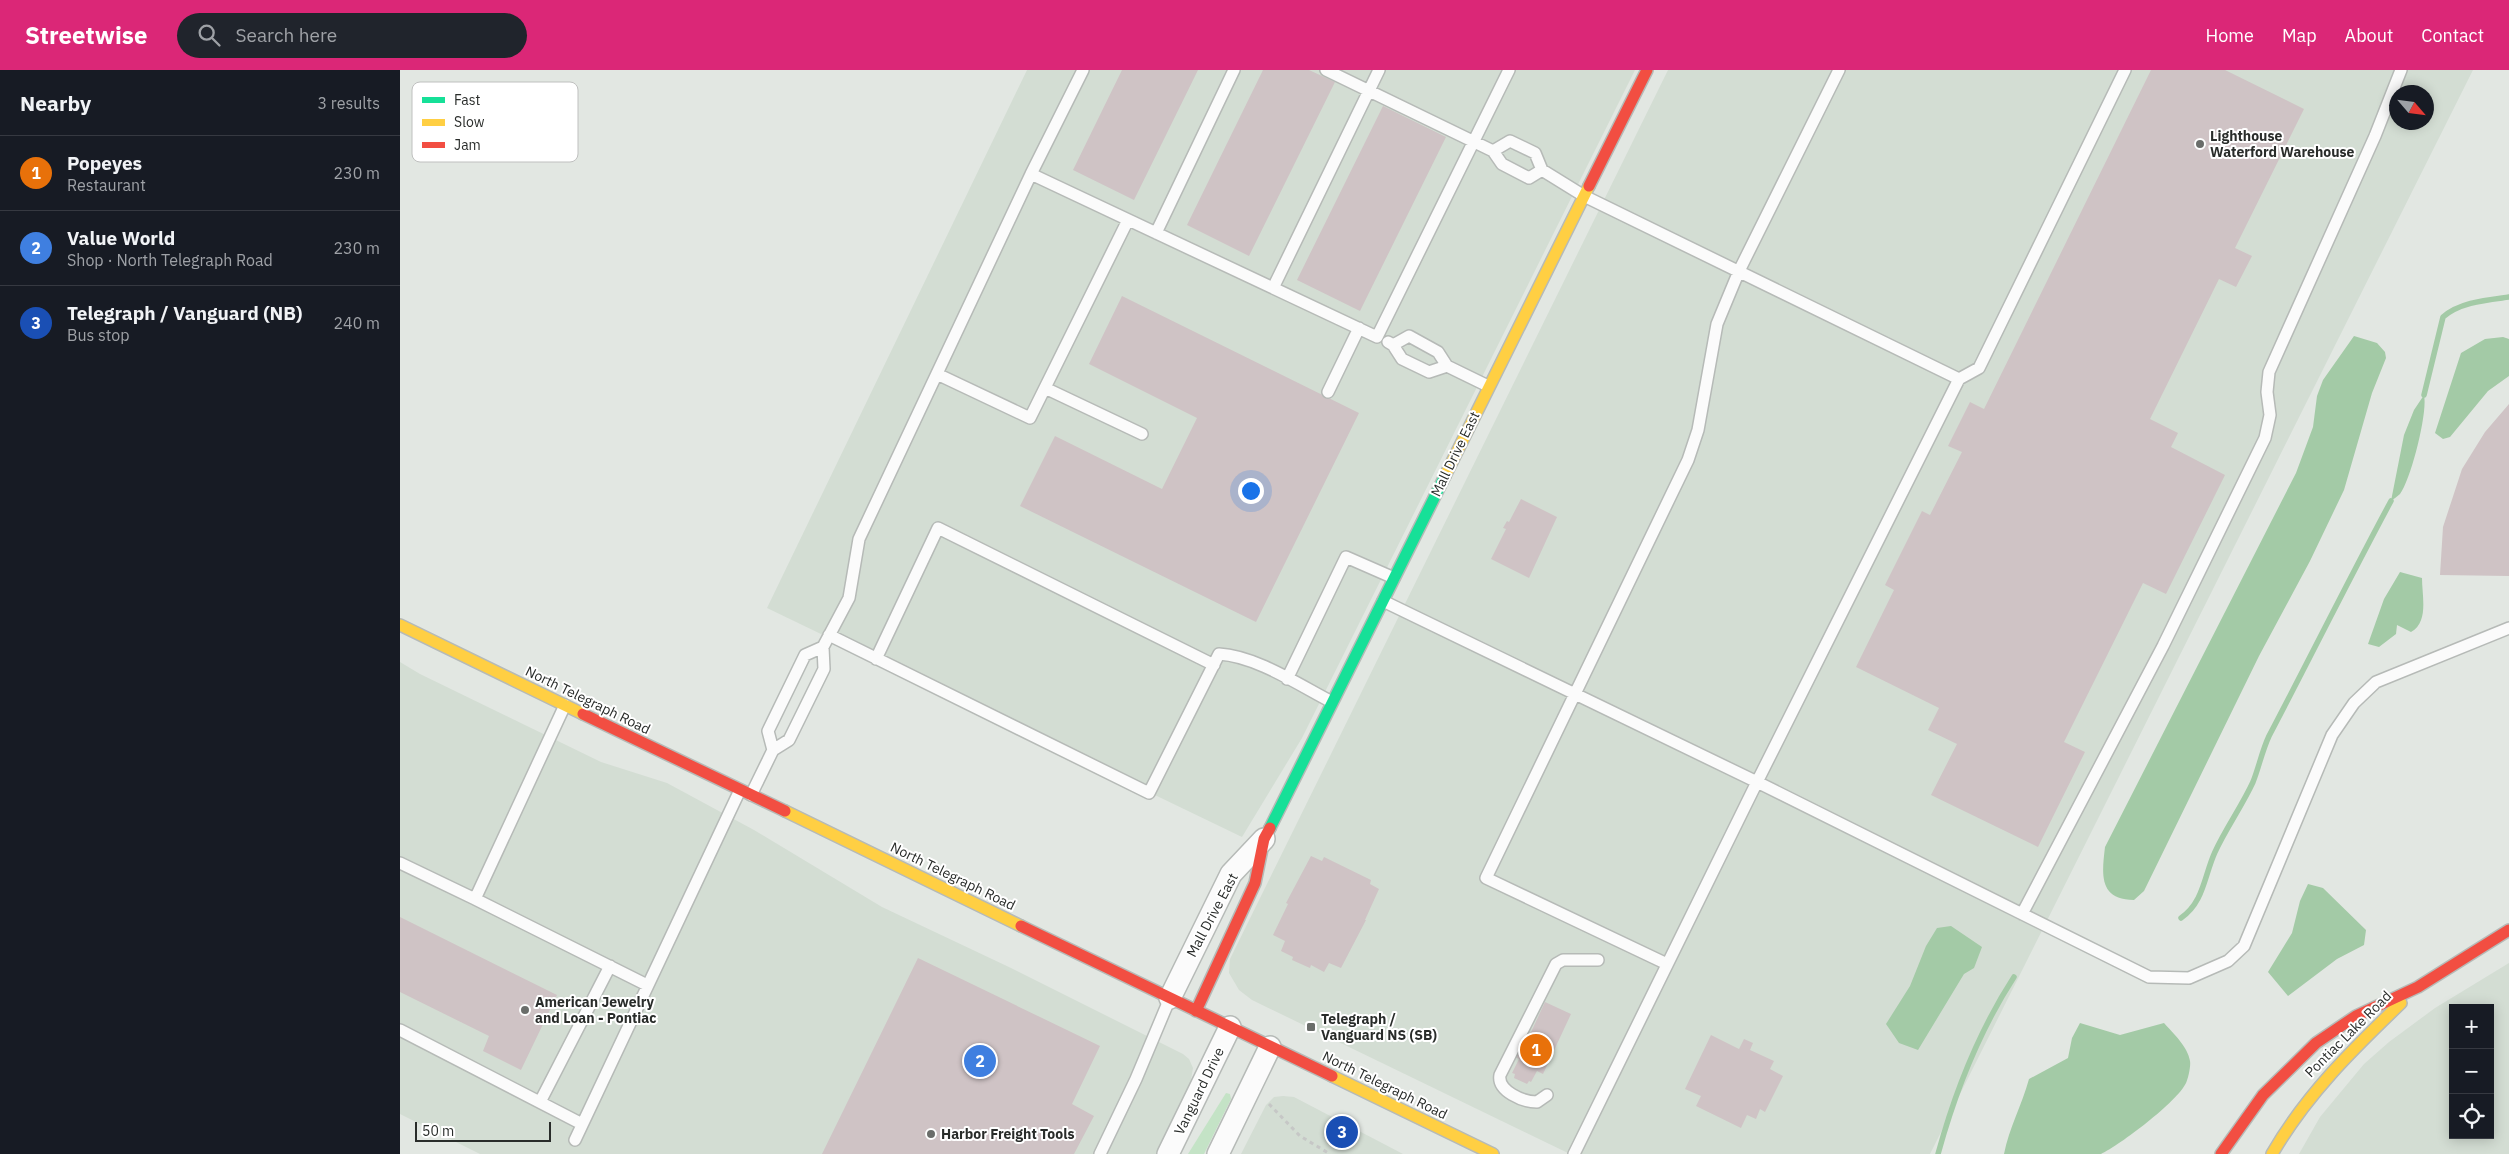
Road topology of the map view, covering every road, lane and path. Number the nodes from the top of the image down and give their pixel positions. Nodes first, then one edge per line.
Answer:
1 (1083, 70) edge
2 (1234, 70) edge
3 (1326, 70) edge
4 (1380, 70) edge
5 (1510, 70) edge
6 (1647, 70) edge
7 (1839, 70) edge
8 (2125, 70) edge
9 (2402, 70) edge
10 (1369, 91) junction
11 (1475, 142) junction
12 (1493, 151) junction
13 (1542, 170) junction
14 (1031, 174) junction
15 (1584, 196) junction
16 (1128, 220) junction
17 (1156, 233) junction
18 (1739, 271) junction
19 (1273, 288) junction
20 (1358, 328) junction
21 (1378, 337) junction
22 (1393, 345) junction
23 (1446, 366) junction
24 (937, 374) junction
25 (1959, 379) junction
26 (1488, 386) junction
27 (1045, 388) junction
28 (1328, 392) dead end
29 (1142, 434) dead end
30 (1394, 578) junction
31 (1383, 601) junction
32 (400, 625) edge
33 (2509, 628) edge
34 (829, 636) junction
35 (822, 647) junction
36 (876, 659) junction
37 (1214, 665) junction
38 (1287, 679) junction
39 (1574, 694) junction
40 (1334, 703) junction
41 (565, 705) junction
42 (772, 750) junction
43 (1757, 782) junction
44 (740, 790) junction
45 (751, 795) junction
46 (1264, 839) junction
47 (400, 863) edge
48 (475, 899) junction
49 (2022, 914) junction
50 (2509, 930) edge
51 (1598, 960) dead end
52 (1667, 964) junction
53 (610, 966) junction
54 (647, 985) junction
55 (2416, 988) junction
56 (1170, 998) junction
57 (1196, 1011) junction
58 (1230, 1027) junction
59 (400, 1030) edge
60 (1270, 1047) junction
61 (1547, 1094) dead end
62 (540, 1102) junction
63 (1269, 1104) dead end
64 (582, 1124) junction
65 (575, 1140) dead end
66 (1100, 1154) edge
67 (1168, 1154) edge
68 (1218, 1154) edge
69 (1330, 1154) edge
70 (1492, 1154) edge
71 (1574, 1154) edge
72 (2221, 1154) edge
73 (2272, 1154) edge

1 - 14 lane
2 - 17 lane
3 - 10 lane
4 - 10 lane
5 - 11 lane
6 - 15 main road, Mall Drive East
7 - 18 lane
8 - 25 lane
9 - 49 lane
10 - 11 lane
10 - 19 lane
11 - 12 lane
11 - 21 lane
12 - 13 lane
12 - 13 lane
13 - 15 lane
14 - 16 lane
14 - 24 lane
15 - 18 lane
15 - 26 main road, Mall Drive East
16 - 17 lane
16 - 27 lane
17 - 19 lane
18 - 25 lane
18 - 39 lane
19 - 20 lane
20 - 21 lane
20 - 28 lane
21 - 22 lane
22 - 23 lane
22 - 23 lane
23 - 26 lane
24 - 27 lane
24 - 34 lane
25 - 43 lane
26 - 30 main road, Mall Drive East
27 - 29 lane
30 - 31 main road, Mall Drive East
30 - 38 lane
31 - 39 lane
31 - 40 main road, Mall Drive East
32 - 41 main road, North Telegraph Road
33 - 49 lane
34 - 35 lane
34 - 36 lane
35 - 42 lane
35 - 42 lane
36 - 37 lane
36 - 37 lane
37 - 38 lane
38 - 40 lane
39 - 43 lane
39 - 52 lane
40 - 46 main road, Mall Drive East
41 - 44 main road, North Telegraph Road
41 - 48 lane
42 - 45 lane
43 - 49 lane
43 - 52 lane
44 - 45 main road, North Telegraph Road
44 - 54 lane
45 - 56 main road, North Telegraph Road
46 - 56 street, Mall Drive East
46 - 57 main road, Mall Drive East
47 - 48 lane
48 - 53 lane
50 - 55 main road, Pontiac Lake Road
51 - 61 lane
52 - 71 lane
53 - 54 lane
53 - 62 lane
54 - 64 lane
55 - 72 main road, Pontiac Lake Road
55 - 73 main road, Pontiac Lake Road
56 - 57 main road, North Telegraph Road
56 - 66 lane
57 - 58 main road, North Telegraph Road
58 - 60 main road, North Telegraph Road
58 - 67 street, Vanguard Drive
59 - 62 lane
60 - 68 street
60 - 70 main road, North Telegraph Road
62 - 64 lane
63 - 69 path
64 - 65 lane

